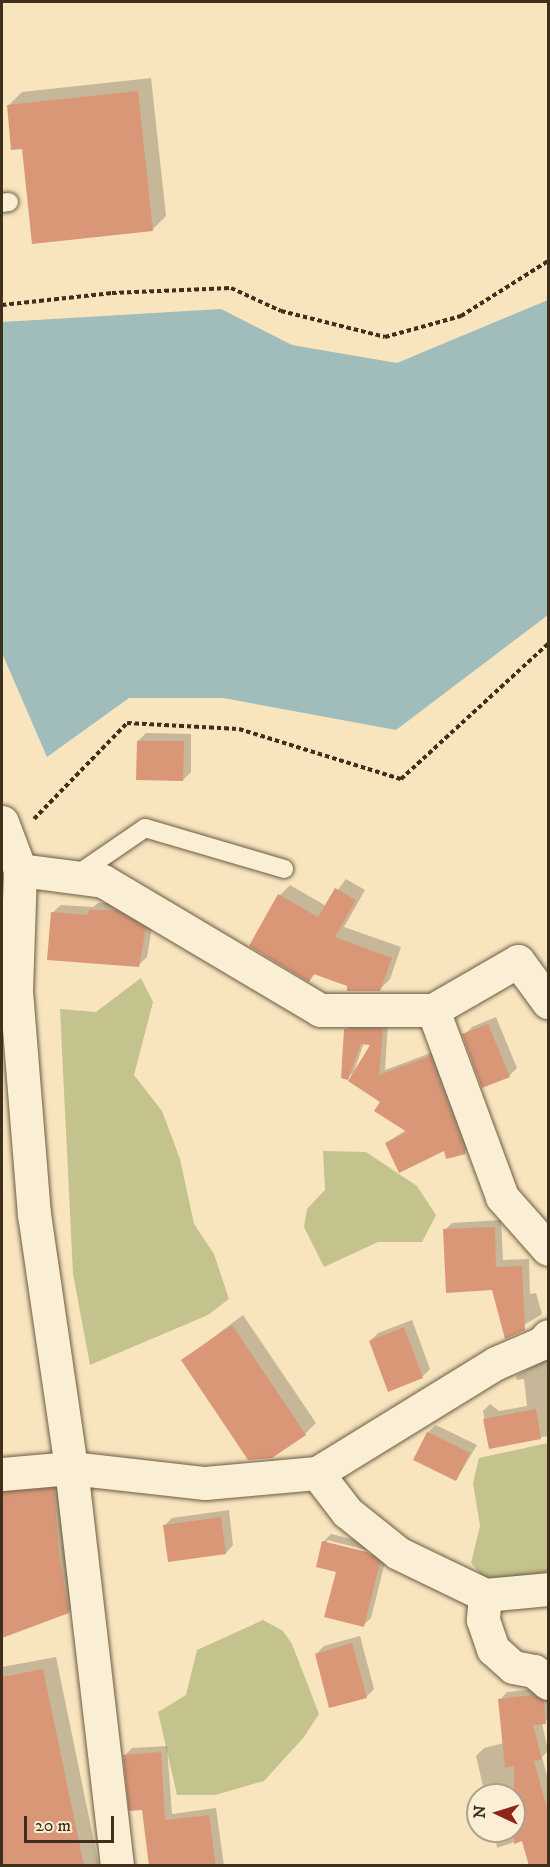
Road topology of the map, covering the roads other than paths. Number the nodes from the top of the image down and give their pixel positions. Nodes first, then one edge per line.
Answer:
1 (10, 845) edge
2 (284, 869) dead end
3 (73, 877) junction
4 (549, 1002) edge
5 (432, 1010) junction
6 (549, 1249) edge
7 (549, 1336) edge
8 (71, 1468) junction
9 (317, 1473) junction
10 (2, 1474) edge
11 (549, 1589) edge
12 (484, 1595) junction
13 (549, 1683) edge
14 (117, 1866) edge

1 - 3 street
1 - 8 street
2 - 3 lane
3 - 5 street
4 - 5 street
5 - 6 street
7 - 9 street
8 - 9 street
8 - 10 street
8 - 14 street
9 - 12 street
11 - 12 street
12 - 13 street

